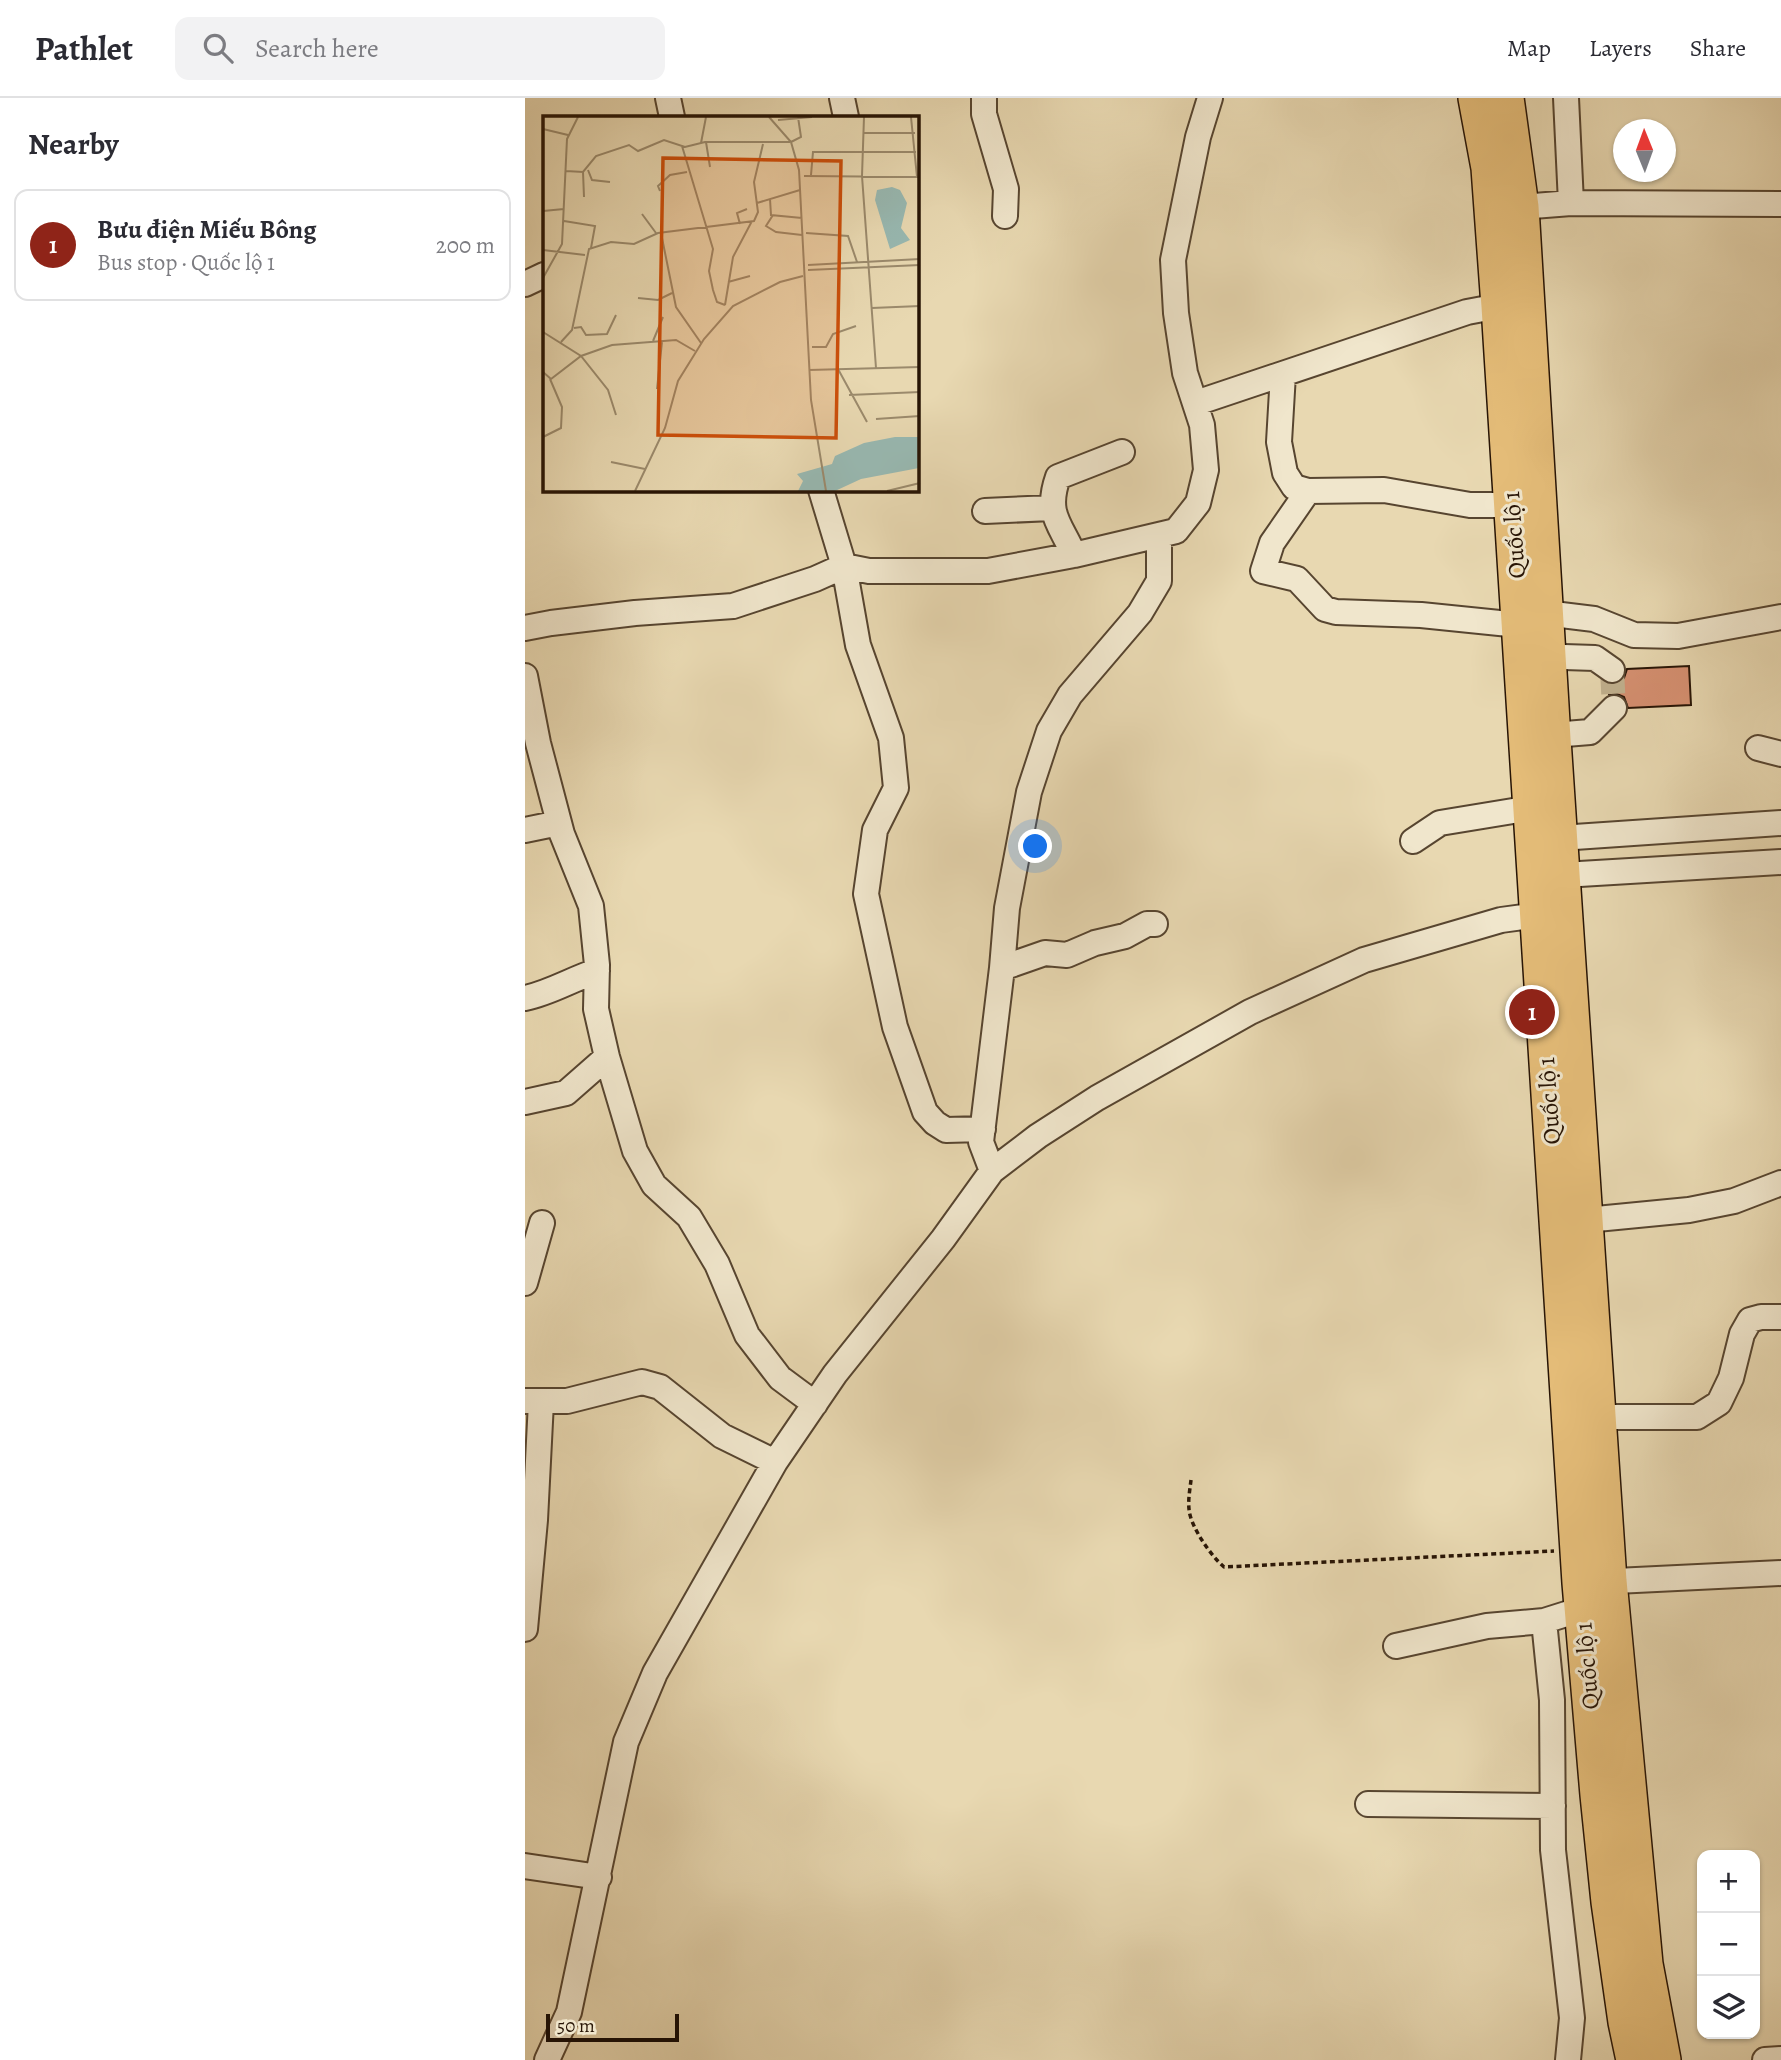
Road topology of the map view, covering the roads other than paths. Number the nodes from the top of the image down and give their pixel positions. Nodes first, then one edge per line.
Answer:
1 (668, 98) edge
2 (842, 98) edge
3 (984, 98) edge
4 (1210, 98) edge
5 (1476, 98) edge
6 (1506, 98) edge
7 (1566, 98) edge
8 (672, 116) edge
9 (846, 116) edge
10 (1571, 203) junction
11 (1781, 204) edge
12 (1521, 207) junction
13 (1005, 216) dead end
14 (543, 275) edge
15 (525, 284) edge
16 (1499, 306) junction
17 (1283, 374) junction
18 (1196, 403) junction
19 (1122, 452) dead end
20 (1308, 491) junction
21 (822, 492) edge
22 (1512, 505) junction
23 (1052, 508) junction
24 (985, 511) dead end
25 (1159, 536) junction
26 (1074, 555) junction
27 (844, 566) junction
28 (1781, 617) edge
29 (525, 628) edge
30 (1534, 637) junction
31 (1612, 670) dead end
32 (525, 676) edge
33 (1614, 708) dead end
34 (1553, 735) junction
35 (1531, 808) junction
36 (559, 823) junction
37 (1781, 823) edge
38 (525, 830) edge
39 (1560, 838) junction
40 (1413, 841) dead end
41 (1781, 862) edge
42 (1563, 875) junction
43 (1552, 916) junction
44 (1154, 925) dead end
45 (1002, 968) junction
46 (597, 971) junction
47 (525, 998) edge
48 (607, 1056) junction
49 (525, 1102) edge
50 (983, 1129) junction
51 (992, 1171) junction
52 (1781, 1183) edge
53 (1585, 1220) junction
54 (542, 1223) dead end
55 (525, 1283) edge
56 (1781, 1317) edge
57 (533, 1401) edge
58 (815, 1404) junction
59 (1598, 1417) junction
60 (775, 1462) junction
61 (1781, 1573) edge
62 (1590, 1591) junction
63 (1544, 1621) junction
64 (525, 1629) edge
65 (1396, 1646) dead end
66 (1368, 1804) dead end
67 (1553, 1806) junction
68 (525, 1866) edge
69 (599, 1877) junction
70 (1781, 2059) edge
71 (547, 2060) edge
72 (1568, 2060) edge
73 (1635, 2060) edge
74 (1663, 2060) edge
75 (1765, 2060) edge

1 - 8 street
2 - 9 street
3 - 13 street
4 - 18 street
5 - 16 highway, Quốc lộ 1
6 - 12 highway, Quốc lộ 1
7 - 10 street
10 - 11 street
10 - 12 street
12 - 30 highway, Quốc lộ 1
14 - 15 street
16 - 17 street
16 - 22 highway, Quốc lộ 1
17 - 18 street
17 - 20 street
18 - 25 street
19 - 23 street
20 - 22 street
20 - 30 street
21 - 27 street
22 - 30 highway, Quốc lộ 1
23 - 24 street
23 - 26 street
25 - 26 street
25 - 45 street
26 - 27 street
27 - 29 street
27 - 50 street
28 - 30 street
30 - 31 street
30 - 34 highway, Quốc lộ 1
30 - 35 highway, Quốc lộ 1
32 - 36 street
33 - 34 street
34 - 39 highway, Quốc lộ 1
35 - 40 street
35 - 43 highway, Quốc lộ 1
36 - 38 street
36 - 46 street
37 - 39 street
39 - 42 highway, Quốc lộ 1
41 - 42 street
42 - 43 highway, Quốc lộ 1
43 - 51 street
43 - 53 highway, Quốc lộ 1
43 - 62 highway, Quốc lộ 1
44 - 45 street
45 - 50 street
46 - 47 street
46 - 48 street
48 - 49 street
48 - 58 street
50 - 51 street
51 - 58 street
52 - 53 street
53 - 59 highway, Quốc lộ 1
54 - 55 street
56 - 59 street
57 - 60 street
57 - 64 street
58 - 60 street
59 - 62 highway, Quốc lộ 1
60 - 69 street
61 - 62 street
62 - 63 street
62 - 73 highway, Quốc lộ 1
62 - 74 highway, Quốc lộ 1
63 - 65 street
63 - 67 street
66 - 67 street
67 - 72 street
68 - 69 street
69 - 71 street
70 - 75 street

